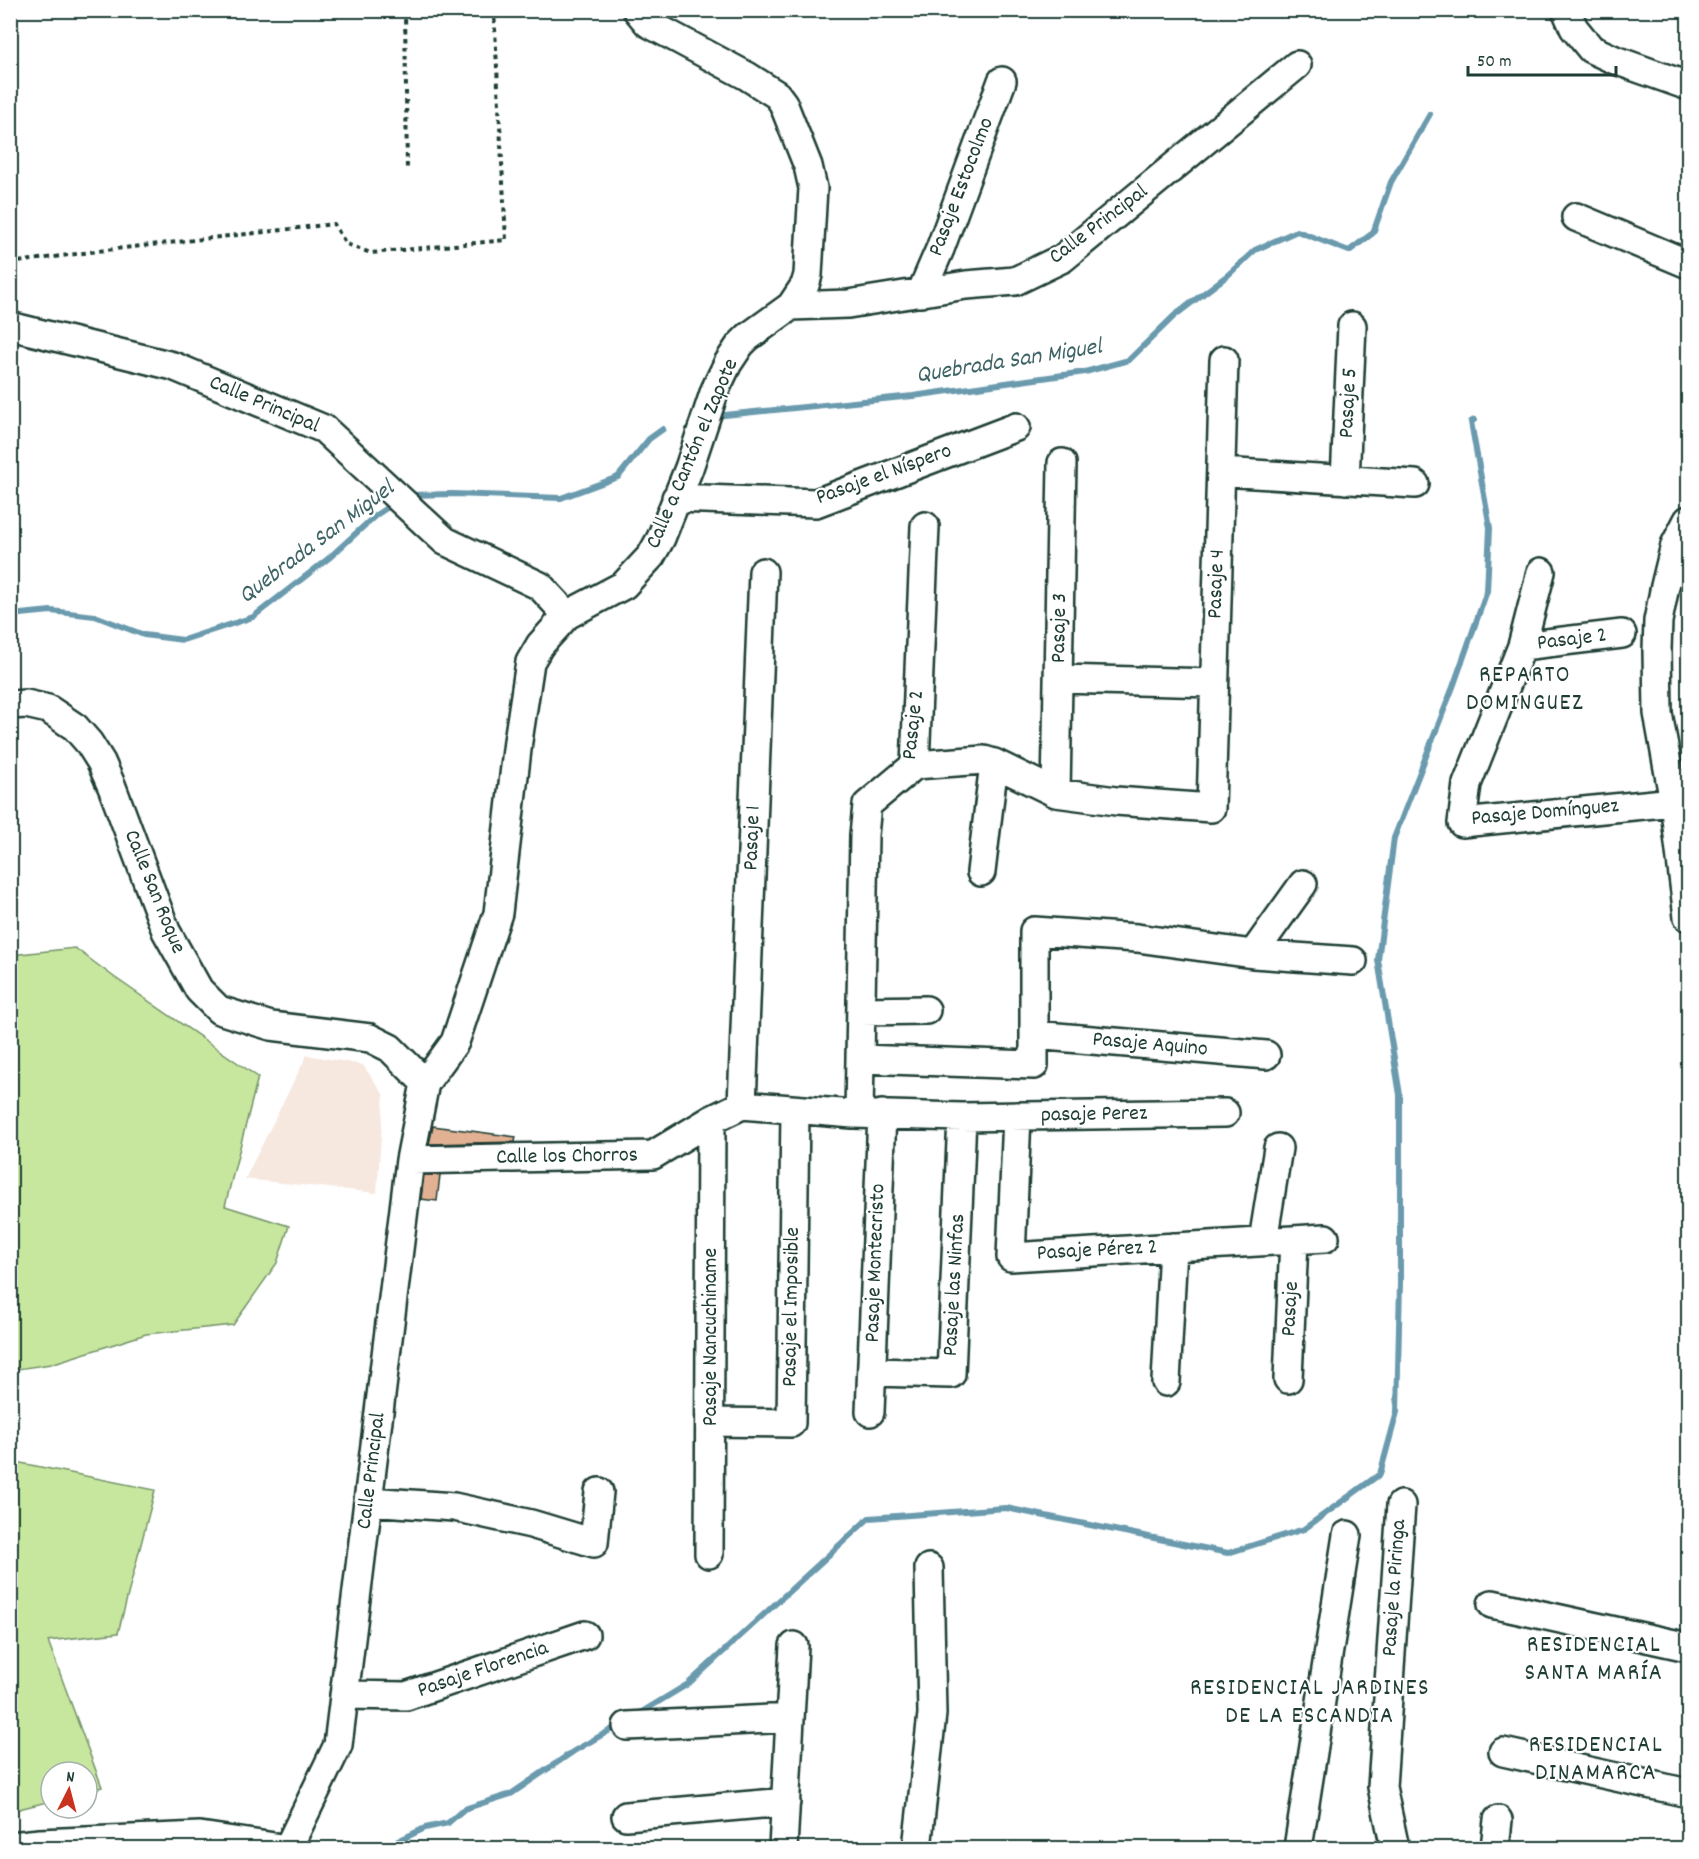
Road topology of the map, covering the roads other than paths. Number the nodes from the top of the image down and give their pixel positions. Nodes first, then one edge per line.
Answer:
1 (637, 10) edge
2 (1566, 10) edge
3 (1297, 65) dead end
4 (1002, 81) dead end
5 (1689, 86) edge
6 (1576, 218) dead end
7 (1689, 264) edge
8 (921, 292) junction
9 (791, 306) junction
10 (10, 326) edge
11 (1352, 326) dead end
12 (1224, 360) dead end
13 (1016, 427) dead end
14 (1062, 463) dead end
15 (1221, 472) junction
16 (1345, 480) junction
17 (1415, 484) dead end
18 (676, 498) junction
19 (1689, 520) edge
20 (925, 526) dead end
21 (764, 572) dead end
22 (1541, 572) dead end
23 (567, 615) junction
24 (1622, 634) dead end
25 (1522, 646) junction
26 (1059, 679) junction
27 (1214, 683) junction
28 (10, 705) edge
29 (994, 763) junction
30 (915, 765) junction
31 (1056, 793) junction
32 (1674, 802) junction
33 (981, 872) dead end
34 (1303, 884) dead end
35 (1689, 917) edge
36 (1253, 954) junction
37 (1353, 961) dead end
38 (927, 1010) dead end
39 (861, 1011) junction
40 (1034, 1035) junction
41 (1266, 1055) dead end
42 (860, 1059) junction
43 (425, 1083) junction
44 (742, 1105) junction
45 (795, 1110) junction
46 (1225, 1113) dead end
47 (871, 1114) junction
48 (1017, 1116) junction
49 (962, 1117) junction
50 (711, 1120) junction
51 (1278, 1148) dead end
52 (410, 1160) junction
53 (1325, 1238) dead end
54 (1294, 1240) junction
55 (1263, 1241) junction
56 (1173, 1247) junction
57 (872, 1372) junction
58 (1288, 1378) dead end
59 (1166, 1382) dead end
60 (870, 1412) dead end
61 (710, 1422) junction
62 (599, 1492) dead end
63 (368, 1501) junction
64 (1401, 1505) dead end
65 (1347, 1535) dead end
66 (710, 1554) dead end
67 (929, 1568) dead end
68 (1492, 1604) dead end
69 (585, 1635) dead end
70 (794, 1646) dead end
71 (1689, 1647) edge
72 (344, 1695) junction
73 (790, 1718) junction
74 (627, 1726) dead end
75 (1503, 1752) dead end
76 (1689, 1793) edge
77 (786, 1802) junction
78 (626, 1816) dead end
79 (1498, 1820) dead end
80 (10, 1846) edge
81 (281, 1848) edge
82 (288, 1848) edge
83 (783, 1848) edge
84 (917, 1848) edge
85 (1298, 1848) edge
86 (1395, 1848) edge
87 (1495, 1848) edge

1 - 9 street, Calle a Cantón el Zapote
2 - 5 street
3 - 8 street, Calle Principal
4 - 8 street, Pasaje Estocolmo
6 - 7 street
8 - 9 street, Calle Principal
9 - 18 street, Calle a Cantón el Zapote
10 - 23 street, Calle Principal
11 - 16 street, Pasaje 5
12 - 15 street, Pasaje 4
13 - 18 street, Pasaje el Níspero
14 - 26 street, Pasaje 3
15 - 16 street
15 - 27 street, Pasaje 4
16 - 17 street
18 - 23 street, Calle a Cantón el Zapote
19 - 32 street
20 - 30 street, Pasaje 2
21 - 44 street, Pasaje 1
22 - 25 street, Pasaje Domínguez
23 - 43 street, Calle a Cantón el Zapote
24 - 25 street, Pasaje 2
25 - 32 street, Pasaje Domínguez
26 - 27 street
26 - 31 street, Pasaje 3
27 - 31 street, Pasaje 4
28 - 43 street, Calle San Roque
29 - 30 street
29 - 31 street
29 - 33 street
30 - 39 street, Pasaje 2
32 - 35 street
34 - 36 street
36 - 37 street
36 - 40 street
38 - 39 street
39 - 42 street, Pasaje 2
40 - 41 street, Pasaje Aquino
40 - 42 street
42 - 47 street, Pasaje 2
43 - 52 street, Calle Principal
44 - 45 street
44 - 50 street, Calle los Chorros
45 - 47 street
45 - 61 street, Pasaje el Imposible
46 - 48 street, pasaje Perez
47 - 49 street
47 - 57 street, Pasaje Montecristo
48 - 49 street, pasaje Perez
48 - 56 street, Pasaje Pérez 2
49 - 57 street, Pasaje las Ninfas
50 - 52 street, Calle los Chorros
50 - 61 street, Pasaje Nancuchiname
51 - 55 street
52 - 63 street, Calle Principal
53 - 54 street, Pasaje Pérez 2
54 - 55 street, Pasaje Pérez 2
54 - 58 street, Pasaje
55 - 56 street, Pasaje Pérez 2
56 - 59 street
57 - 60 street, Pasaje Montecristo
61 - 66 street, Pasaje Nancuchiname
62 - 63 street
63 - 72 street, Calle Principal
64 - 86 street, Pasaje la Piringa
65 - 85 street
67 - 84 street
68 - 71 street
69 - 72 street, Pasaje Florencia
70 - 73 street
72 - 82 street, Calle Principal
73 - 74 street
73 - 77 street
75 - 76 street
77 - 78 street
77 - 83 street
79 - 87 street
80 - 81 street

